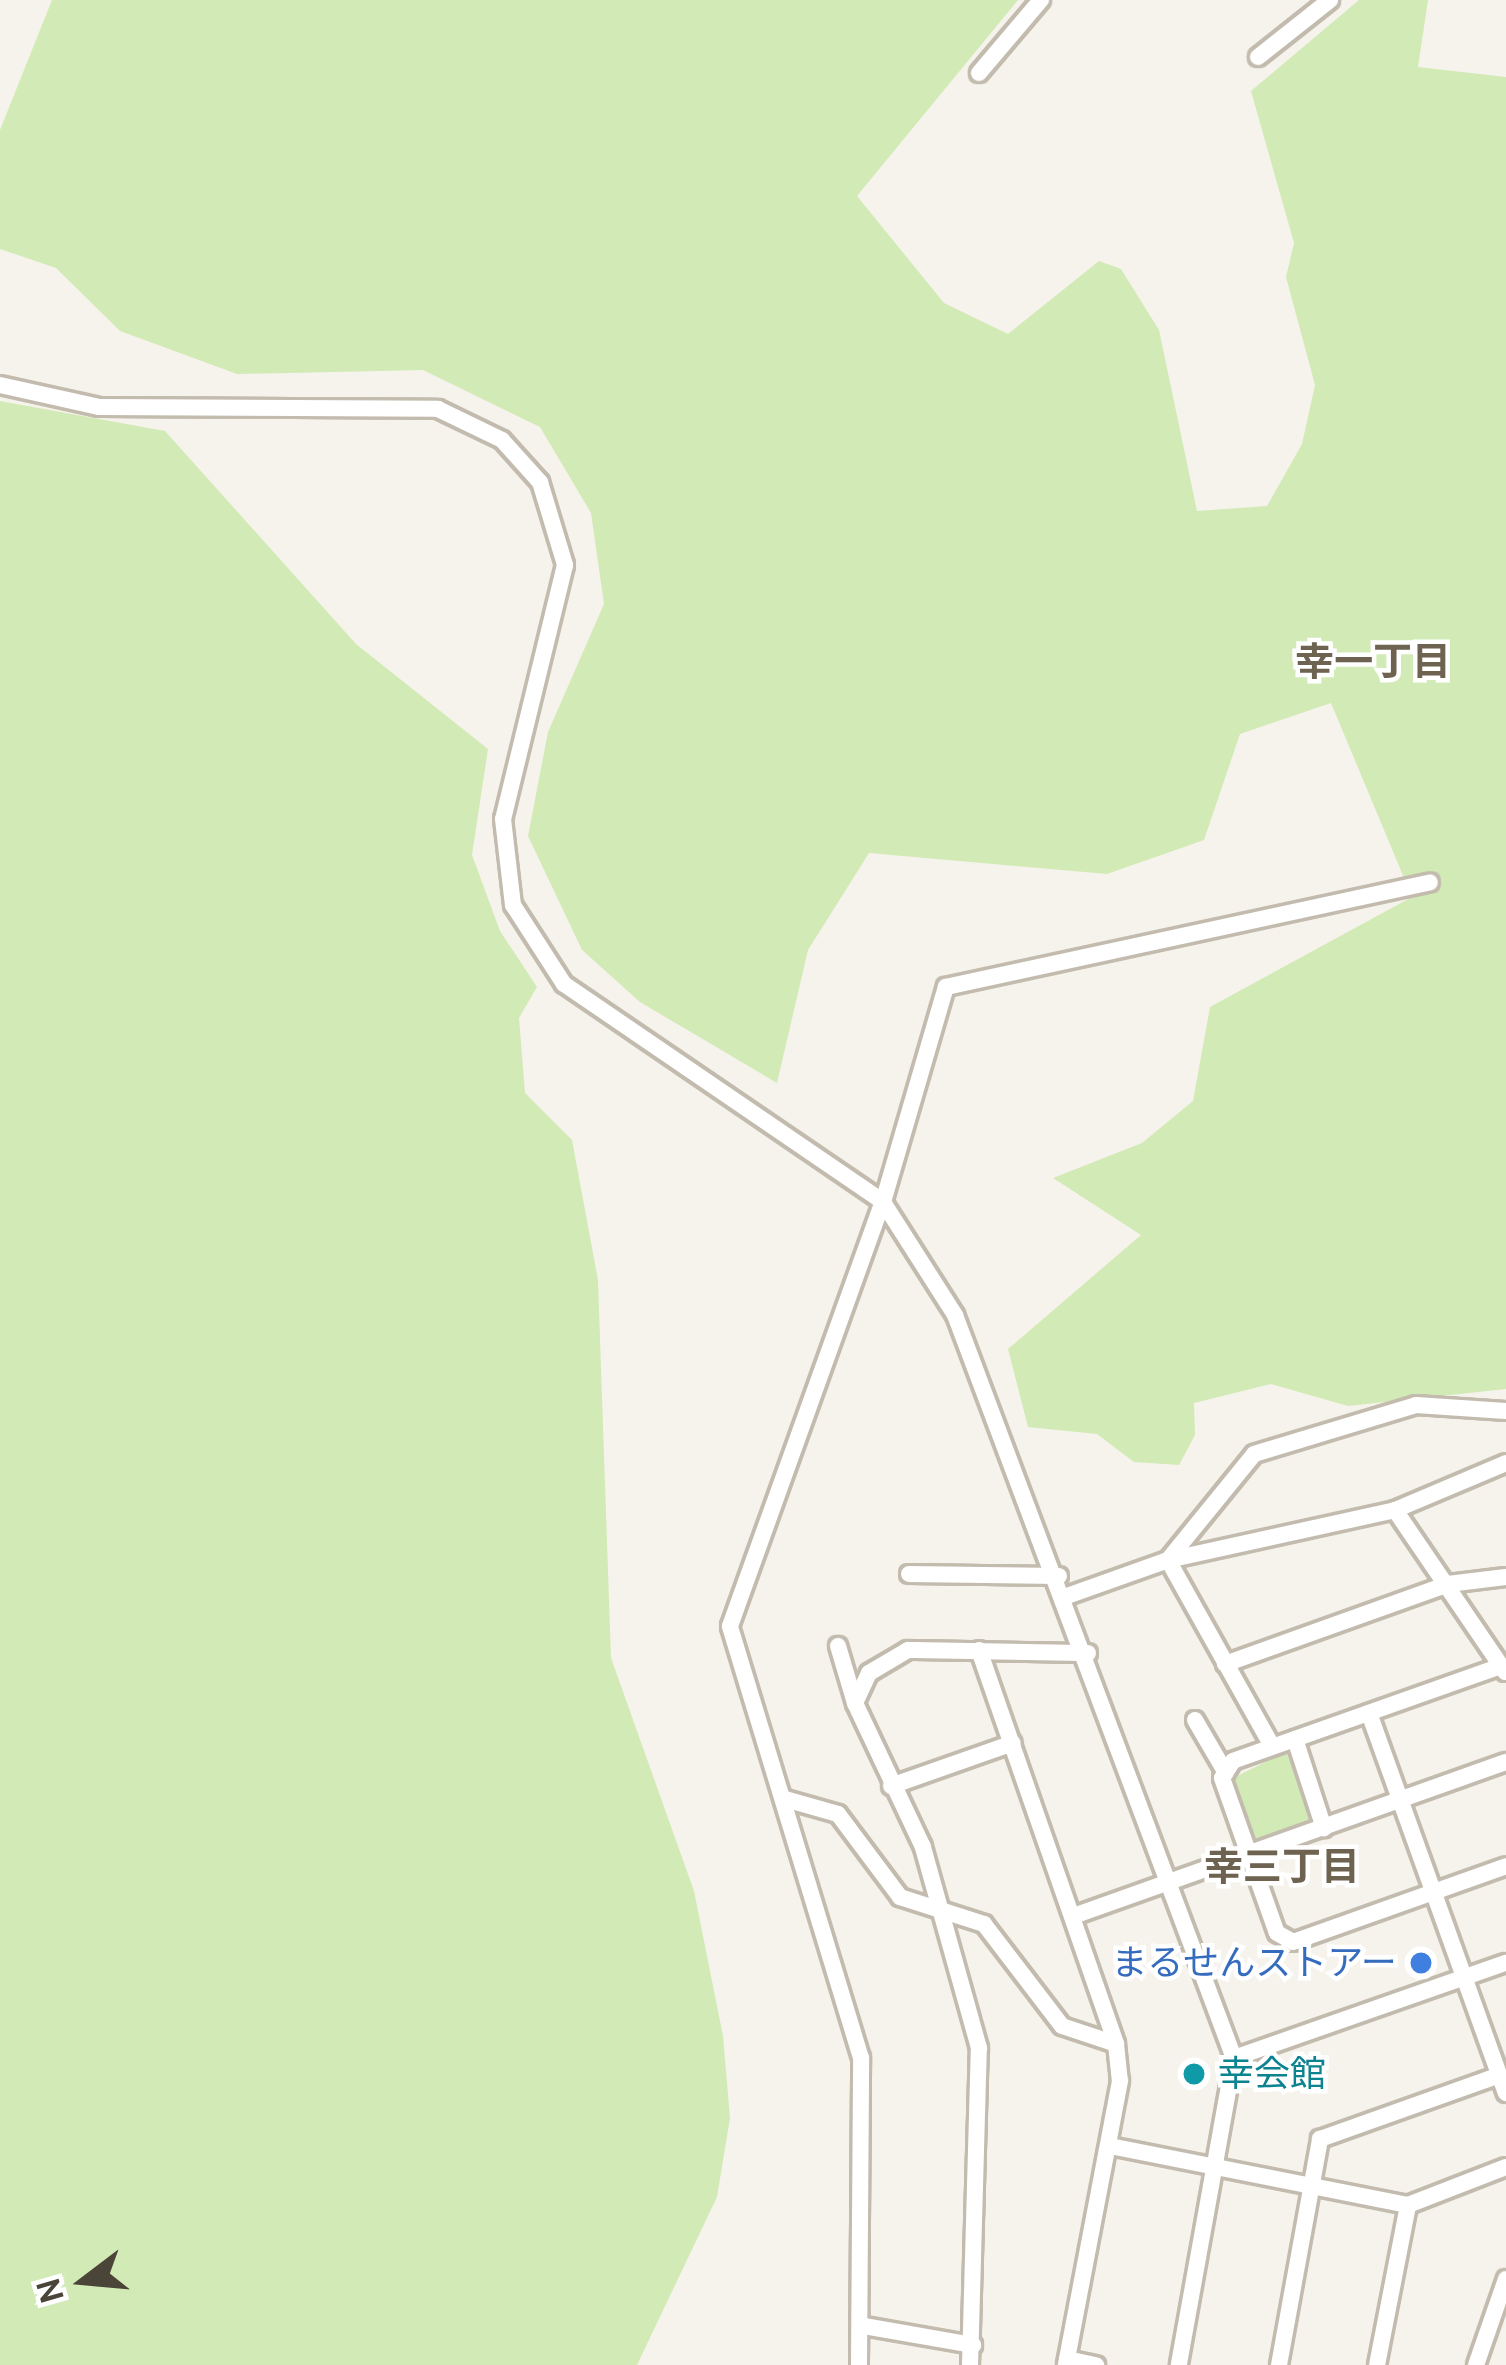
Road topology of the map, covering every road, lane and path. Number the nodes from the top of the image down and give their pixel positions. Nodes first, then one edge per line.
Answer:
1 (1041, 0) edge
2 (1330, 0) edge
3 (1258, 57) dead end
4 (979, 73) dead end
5 (0, 386) edge
6 (1430, 882) dead end
7 (884, 1202) junction
8 (1506, 1411) edge
9 (1506, 1463) edge
10 (1395, 1510) junction
11 (1168, 1560) junction
12 (909, 1574) dead end
13 (1059, 1576) junction
14 (1506, 1577) edge
15 (1448, 1584) junction
16 (1067, 1596) junction
17 (838, 1646) dead end
18 (980, 1650) junction
19 (1088, 1653) junction
20 (1225, 1664) junction
21 (1504, 1669) edge
22 (855, 1702) junction
23 (1369, 1713) junction
24 (1195, 1720) dead end
25 (1295, 1738) junction
26 (1013, 1743) junction
27 (1272, 1746) junction
28 (1506, 1762) edge
29 (1226, 1773) junction
30 (891, 1786) junction
31 (785, 1798) junction
32 (1400, 1800) junction
33 (1324, 1828) junction
34 (1249, 1855) junction
35 (1506, 1866) edge
36 (1172, 1884) junction
37 (1435, 1892) junction
38 (942, 1911) junction
39 (1076, 1915) junction
40 (1506, 1963) edge
41 (1465, 1977) junction
42 (1116, 2044) junction
43 (1234, 2058) junction
44 (1503, 2084) edge
45 (1110, 2146) junction
46 (1216, 2168) junction
47 (1506, 2168) edge
48 (1310, 2186) junction
49 (1408, 2205) junction
50 (1506, 2279) edge
51 (864, 2326) junction
52 (973, 2345) junction
53 (1066, 2362) edge
54 (859, 2365) edge
55 (970, 2365) edge
56 (1096, 2365) edge
57 (1179, 2365) edge
58 (1279, 2365) edge
59 (1377, 2365) edge
60 (1476, 2365) edge

1 - 4 street
2 - 3 street
5 - 7 street
6 - 7 street
7 - 13 street
7 - 31 street
8 - 11 street
9 - 10 street
10 - 11 street
10 - 15 street
11 - 16 street
11 - 20 street
12 - 13 street
13 - 16 street
14 - 15 street
15 - 20 street
15 - 21 street
16 - 19 street
17 - 22 street
18 - 19 street
18 - 22 street
18 - 26 street
19 - 36 street
20 - 27 street
21 - 23 street
22 - 30 street
23 - 25 street
23 - 32 street
24 - 29 street
25 - 27 street
25 - 33 street
26 - 30 street
26 - 39 street
27 - 29 street
28 - 32 street
29 - 34 street
30 - 38 street
31 - 38 street
31 - 51 street
32 - 33 street
32 - 37 street
33 - 34 street
34 - 36 street
34 - 37 street
35 - 37 street
36 - 39 street
36 - 43 street
37 - 41 street
38 - 42 street
38 - 52 street
39 - 42 street
40 - 41 street
41 - 43 street
41 - 44 street
42 - 45 street
43 - 46 street
44 - 48 street
45 - 46 street
45 - 53 street
46 - 48 street
46 - 57 street
47 - 49 street
48 - 49 street
48 - 58 street
49 - 59 street
50 - 60 street
51 - 52 street
51 - 54 street
52 - 55 street
53 - 56 street

